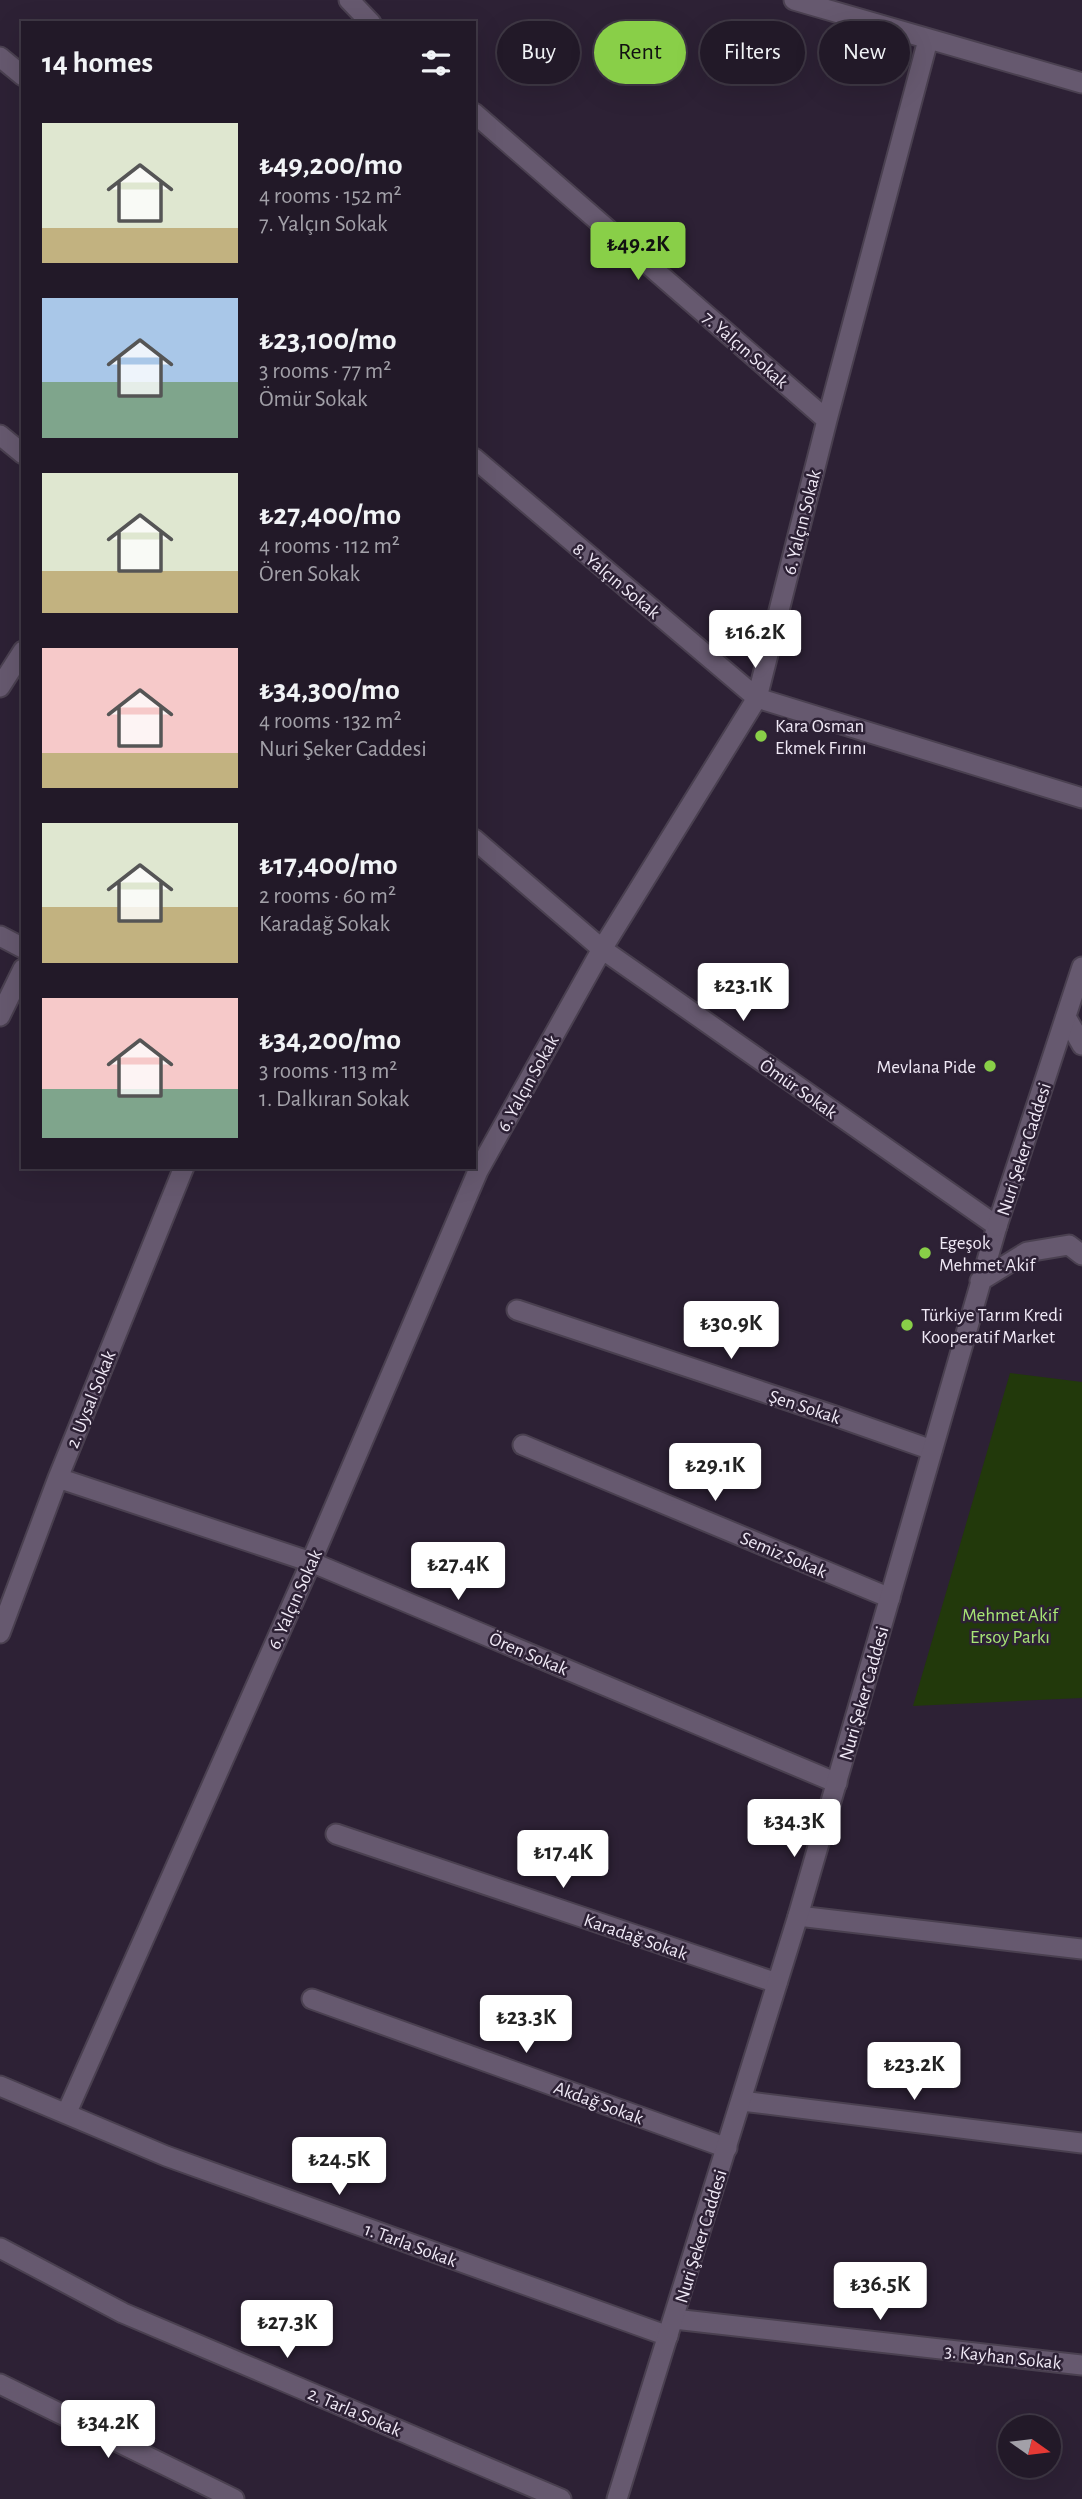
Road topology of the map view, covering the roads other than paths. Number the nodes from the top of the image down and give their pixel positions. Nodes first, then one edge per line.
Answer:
1 (349, 0) edge
2 (794, 0) edge
3 (369, 21) edge
4 (928, 40) junction
5 (0, 57) edge
6 (21, 74) edge
7 (1082, 83) edge
8 (476, 115) edge
9 (827, 420) junction
10 (0, 435) edge
11 (21, 452) edge
12 (476, 460) edge
13 (21, 654) edge
14 (0, 687) edge
15 (757, 698) junction
16 (1082, 798) edge
17 (476, 841) edge
18 (0, 936) edge
19 (21, 947) edge
20 (602, 949) junction
21 (1082, 967) edge
22 (21, 973) edge
23 (0, 1016) edge
24 (1066, 1017) junction
25 (1082, 1045) edge
26 (476, 1167) edge
27 (183, 1169) edge
28 (475, 1169) edge
29 (997, 1226) junction
30 (1082, 1255) edge
31 (980, 1281) junction
32 (517, 1310) dead end
33 (523, 1445) dead end
34 (932, 1450) junction
35 (58, 1478) junction
36 (311, 1562) junction
37 (890, 1598) junction
38 (0, 1633) edge
39 (837, 1783) junction
40 (336, 1835) dead end
41 (798, 1916) junction
42 (1082, 1949) edge
43 (776, 1983) junction
44 (312, 1999) dead end
45 (0, 2085) edge
46 (742, 2101) junction
47 (66, 2112) junction
48 (1082, 2143) edge
49 (727, 2148) junction
50 (0, 2248) edge
51 (671, 2327) junction
52 (1082, 2365) edge
53 (0, 2384) edge
54 (234, 2499) edge
55 (561, 2499) edge
56 (617, 2499) edge

1 - 3 street
2 - 4 street
4 - 7 street
4 - 9 street, 6. Yalçın Sokak
5 - 6 street
8 - 9 street, 7. Yalçın Sokak
9 - 15 street, 6. Yalçın Sokak
10 - 11 street
12 - 15 street, 8. Yalçın Sokak
13 - 14 street
15 - 16 street, 8. Yalçın Sokak
15 - 20 street, 6. Yalçın Sokak
17 - 20 street, Ömür Sokak
18 - 19 street
20 - 26 street, 6. Yalçın Sokak
20 - 29 street, Ömür Sokak
21 - 24 street, Nuri Şeker Caddesi
22 - 23 street
24 - 25 street
24 - 29 street, Nuri Şeker Caddesi
27 - 35 street, 2. Uysal Sokak
28 - 36 street, 6. Yalçın Sokak
29 - 31 street, Nuri Şeker Caddesi
30 - 31 street
31 - 34 street, Nuri Şeker Caddesi
32 - 34 street, Şen Sokak
33 - 37 street, Semiz Sokak
34 - 37 street, Nuri Şeker Caddesi
35 - 36 street, Ören Sokak
35 - 38 street, 2. Uysal Sokak
36 - 39 street, Ören Sokak
36 - 47 street, 6. Yalçın Sokak
37 - 39 street, Nuri Şeker Caddesi
39 - 41 street, Nuri Şeker Caddesi
40 - 43 street, Karadağ Sokak
41 - 42 street
41 - 43 street, Nuri Şeker Caddesi
43 - 46 street, Nuri Şeker Caddesi
44 - 49 street, Akdağ Sokak
45 - 47 street, 1. Tarla Sokak
46 - 48 street
46 - 49 street, Nuri Şeker Caddesi
47 - 51 street, 1. Tarla Sokak
49 - 51 street, Nuri Şeker Caddesi
50 - 55 street, 2. Tarla Sokak
51 - 52 street, 3. Kayhan Sokak
51 - 56 street, Nuri Şeker Caddesi
53 - 54 street

